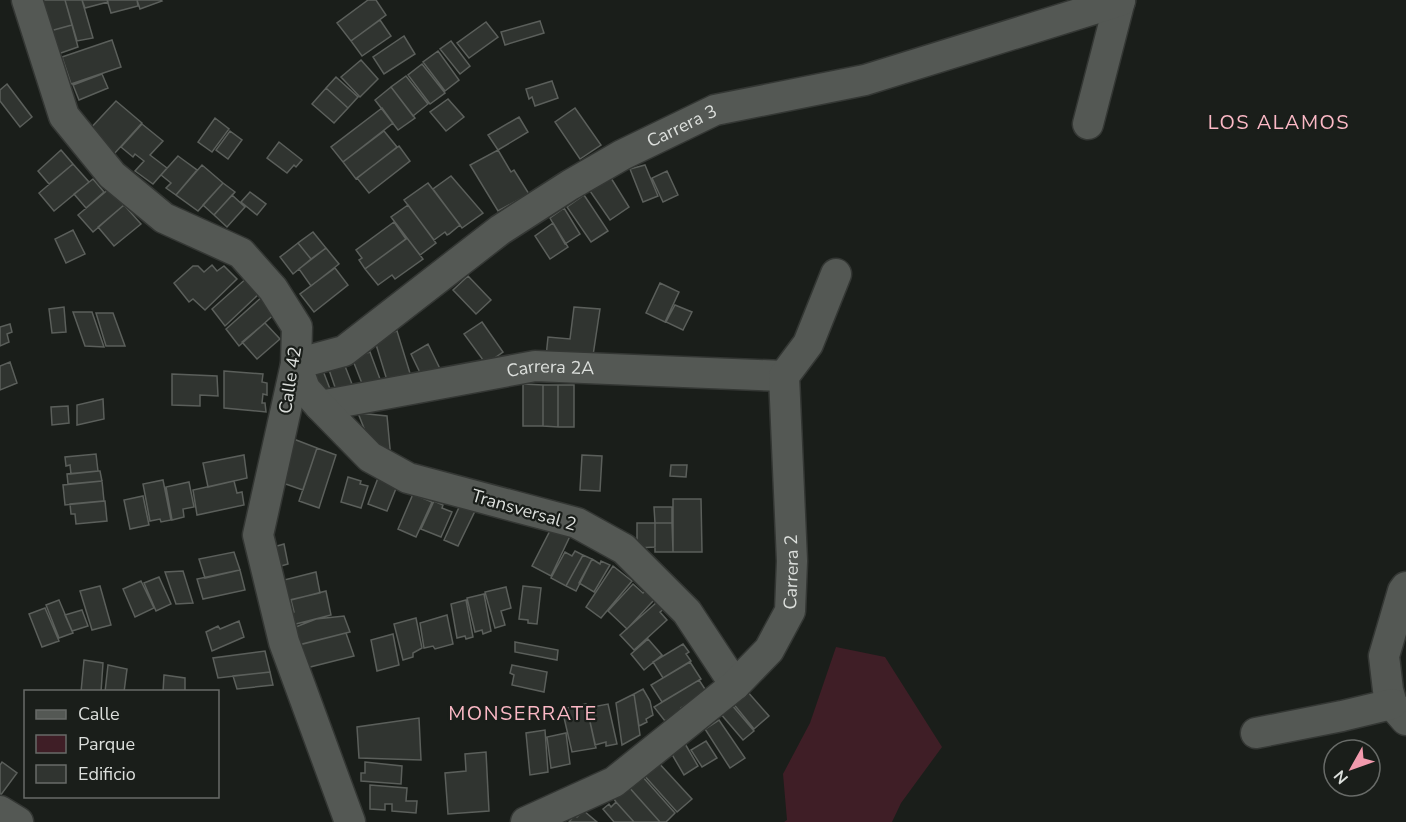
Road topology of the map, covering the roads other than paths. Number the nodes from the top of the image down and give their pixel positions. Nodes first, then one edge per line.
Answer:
1 (27, 0) edge
2 (1120, 0) edge
3 (1088, 124) dead end
4 (836, 274) dead end
5 (296, 364) junction
6 (784, 376) junction
7 (320, 406) junction
8 (1406, 587) edge
9 (735, 685) junction
10 (1399, 712) edge
11 (1256, 733) dead end
12 (0, 812) edge
13 (18, 822) edge
14 (350, 822) edge
15 (526, 822) edge

1 - 5 street, Calle 42
2 - 3 street
2 - 5 street, Carrera 3
4 - 6 street
5 - 7 street, Transversal 2
5 - 14 street, Calle 42
6 - 7 street, Carrera 2A
6 - 9 street, Carrera 2
7 - 9 street, Transversal 2
8 - 10 street
9 - 15 street, Carrera 2
10 - 11 street
12 - 13 street

